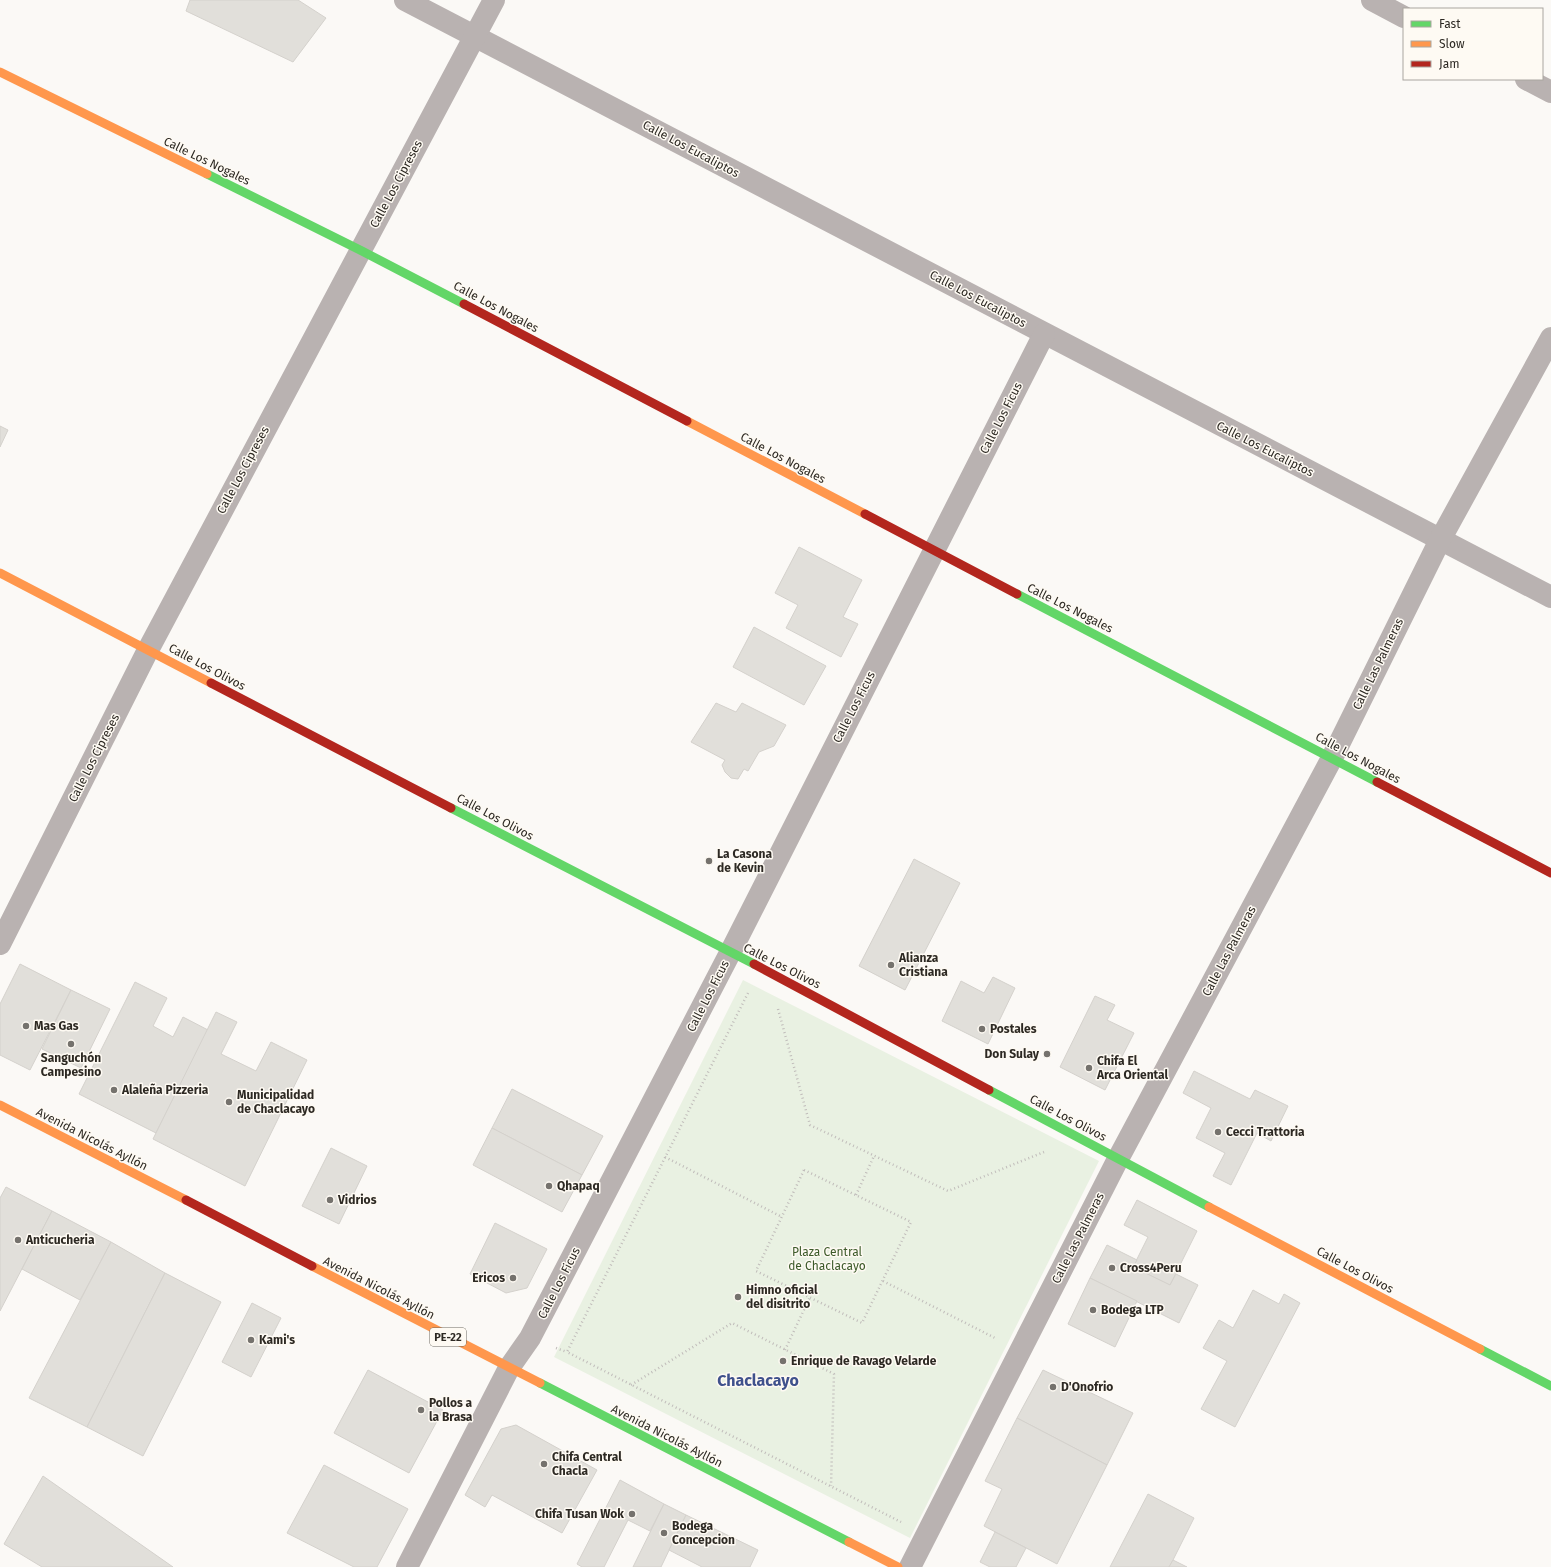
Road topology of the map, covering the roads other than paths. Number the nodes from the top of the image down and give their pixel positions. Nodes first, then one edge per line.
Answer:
1 (405, 0) edge
2 (494, 0) edge
3 (1372, 0) edge
4 (1403, 16) edge
5 (476, 37) junction
6 (0, 72) edge
7 (1528, 80) edge
8 (1551, 92) edge
9 (360, 250) junction
10 (1044, 334) junction
11 (1551, 338) edge
12 (1440, 540) junction
13 (933, 551) junction
14 (0, 572) edge
15 (1551, 597) edge
16 (148, 650) junction
17 (1332, 758) junction
18 (1551, 873) edge
19 (0, 944) edge
20 (730, 953) junction
21 (0, 1105) edge
22 (1118, 1159) junction
23 (509, 1368) junction
24 (1551, 1386) edge
25 (407, 1567) edge
26 (898, 1567) edge
27 (910, 1567) edge

1 - 5 street, Calle Los Eucaliptos
2 - 5 street, Calle Los Cipreses
3 - 4 street
5 - 9 street, Calle Los Cipreses
5 - 10 street, Calle Los Eucaliptos
6 - 9 main road, Calle Los Nogales
7 - 8 street
9 - 13 main road, Calle Los Nogales
9 - 16 street, Calle Los Cipreses
10 - 12 street, Calle Los Eucaliptos
10 - 13 street, Calle Los Ficus
11 - 12 street, Calle Las Palmeras
12 - 15 street, Calle Los Eucaliptos
12 - 17 street, Calle Las Palmeras
13 - 17 main road, Calle Los Nogales
13 - 20 street, Calle Los Ficus
14 - 16 main road, Calle Los Olivos
16 - 19 street, Calle Los Cipreses
16 - 20 main road, Calle Los Olivos
17 - 18 main road, Calle Los Nogales
17 - 22 street, Calle Las Palmeras
20 - 22 main road, Calle Los Olivos
20 - 23 street, Calle Los Ficus
21 - 23 main road, Avenida Nicolás Ayllón / PE-22
22 - 24 main road, Calle Los Olivos
22 - 27 street, Calle Las Palmeras
23 - 25 street, Calle Los Ficus
23 - 26 main road, Avenida Nicolás Ayllón / PE-22

